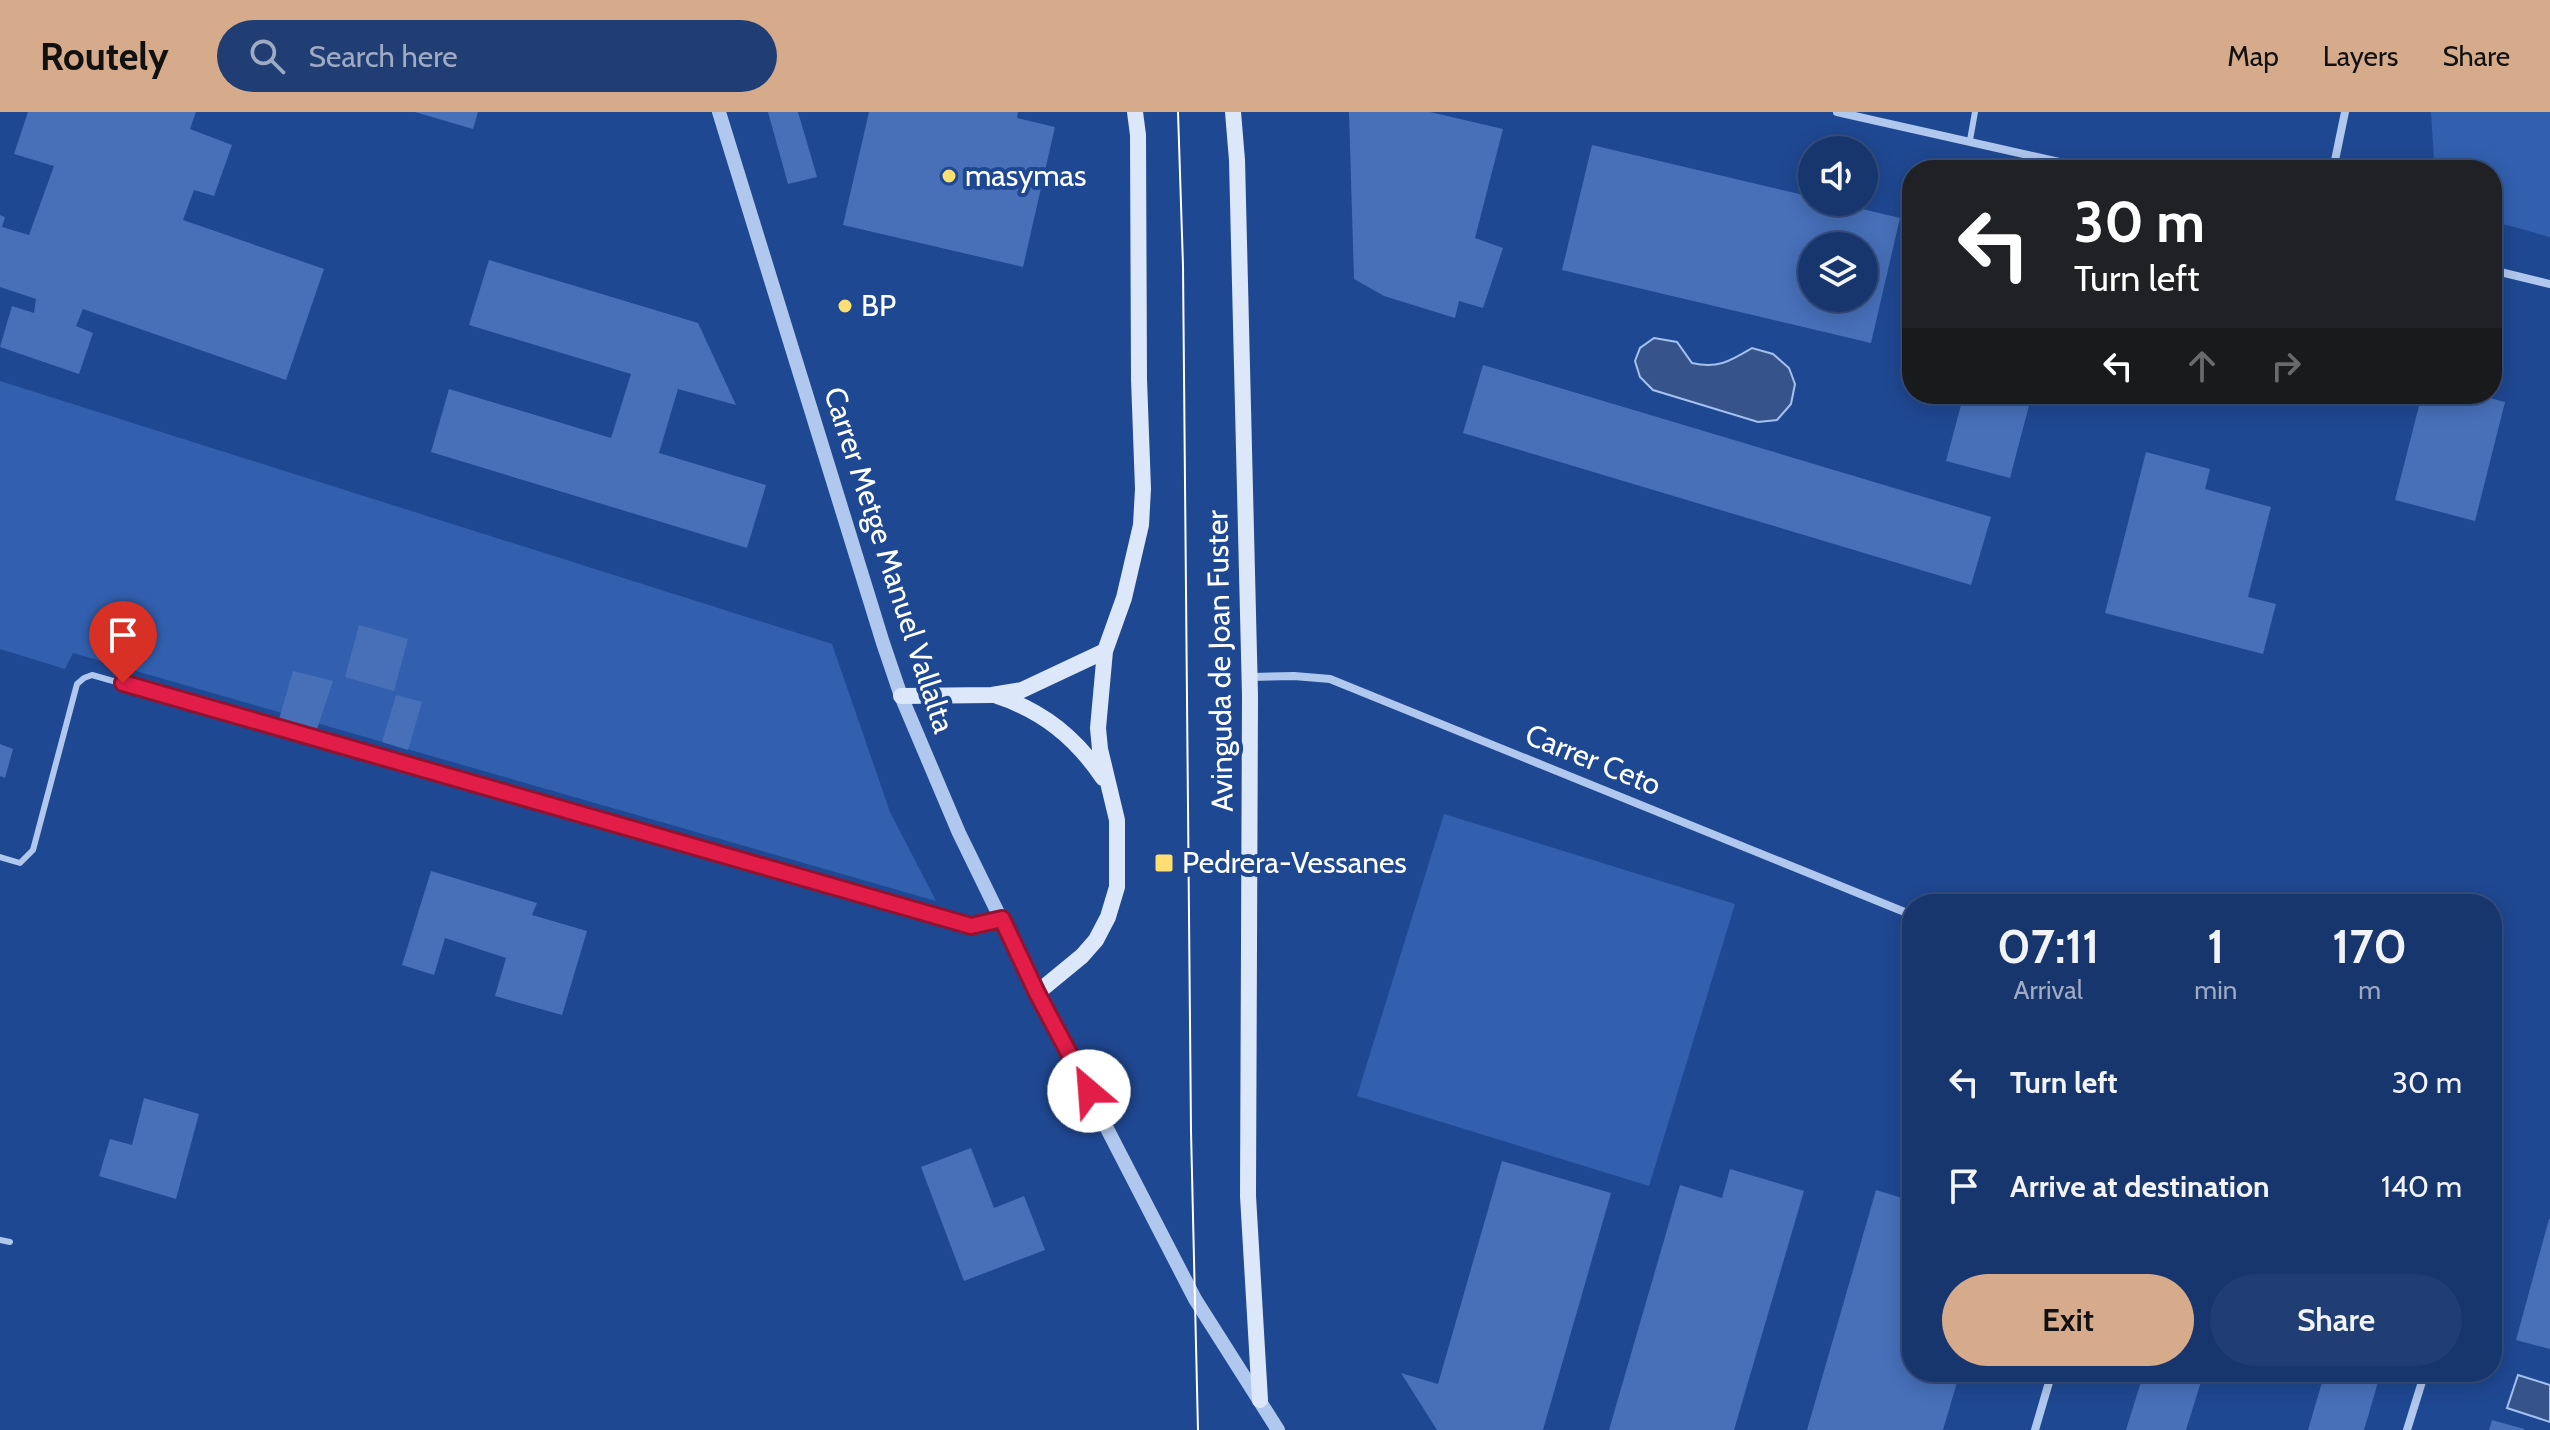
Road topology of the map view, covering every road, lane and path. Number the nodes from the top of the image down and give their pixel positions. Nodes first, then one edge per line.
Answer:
1 (719, 112) edge
2 (1135, 112) edge
3 (1233, 112) edge
4 (1837, 112) edge
5 (1975, 112) edge
6 (2345, 112) edge
7 (1970, 140) junction
8 (2053, 160) edge
9 (2335, 160) edge
10 (2502, 272) edge
11 (2550, 284) edge
12 (1105, 651) junction
13 (1250, 677) junction
14 (992, 695) junction
15 (901, 696) junction
16 (1109, 787) junction
17 (0, 857) edge
18 (1902, 911) edge
19 (1002, 919) junction
20 (1037, 993) junction
21 (0, 1240) edge
22 (10, 1242) dead end
23 (2049, 1382) edge
24 (2422, 1382) edge
25 (1260, 1400) junction
26 (1278, 1430) edge
27 (2035, 1430) edge
28 (2407, 1430) edge

1 - 15 street, Carrer Metge Manuel Vallalta
2 - 12 main road
3 - 13 main road, Avinguda de Joan Fuster
4 - 7 street
5 - 7 lane
6 - 9 street
7 - 8 street
10 - 11 street
12 - 14 main road
12 - 16 main road
13 - 18 street, Carrer Ceto
13 - 25 main road, Avinguda de Joan Fuster
14 - 15 main road
14 - 16 main road
15 - 19 street, Carrer Metge Manuel Vallalta
16 - 20 main road
17 - 19 lane
19 - 20 street, Carrer Metge Manuel Vallalta
20 - 25 street, Carrer Metge Manuel Vallalta
21 - 22 lane
23 - 27 street
24 - 28 street
25 - 26 street, Carrer Metge Manuel Vallalta

